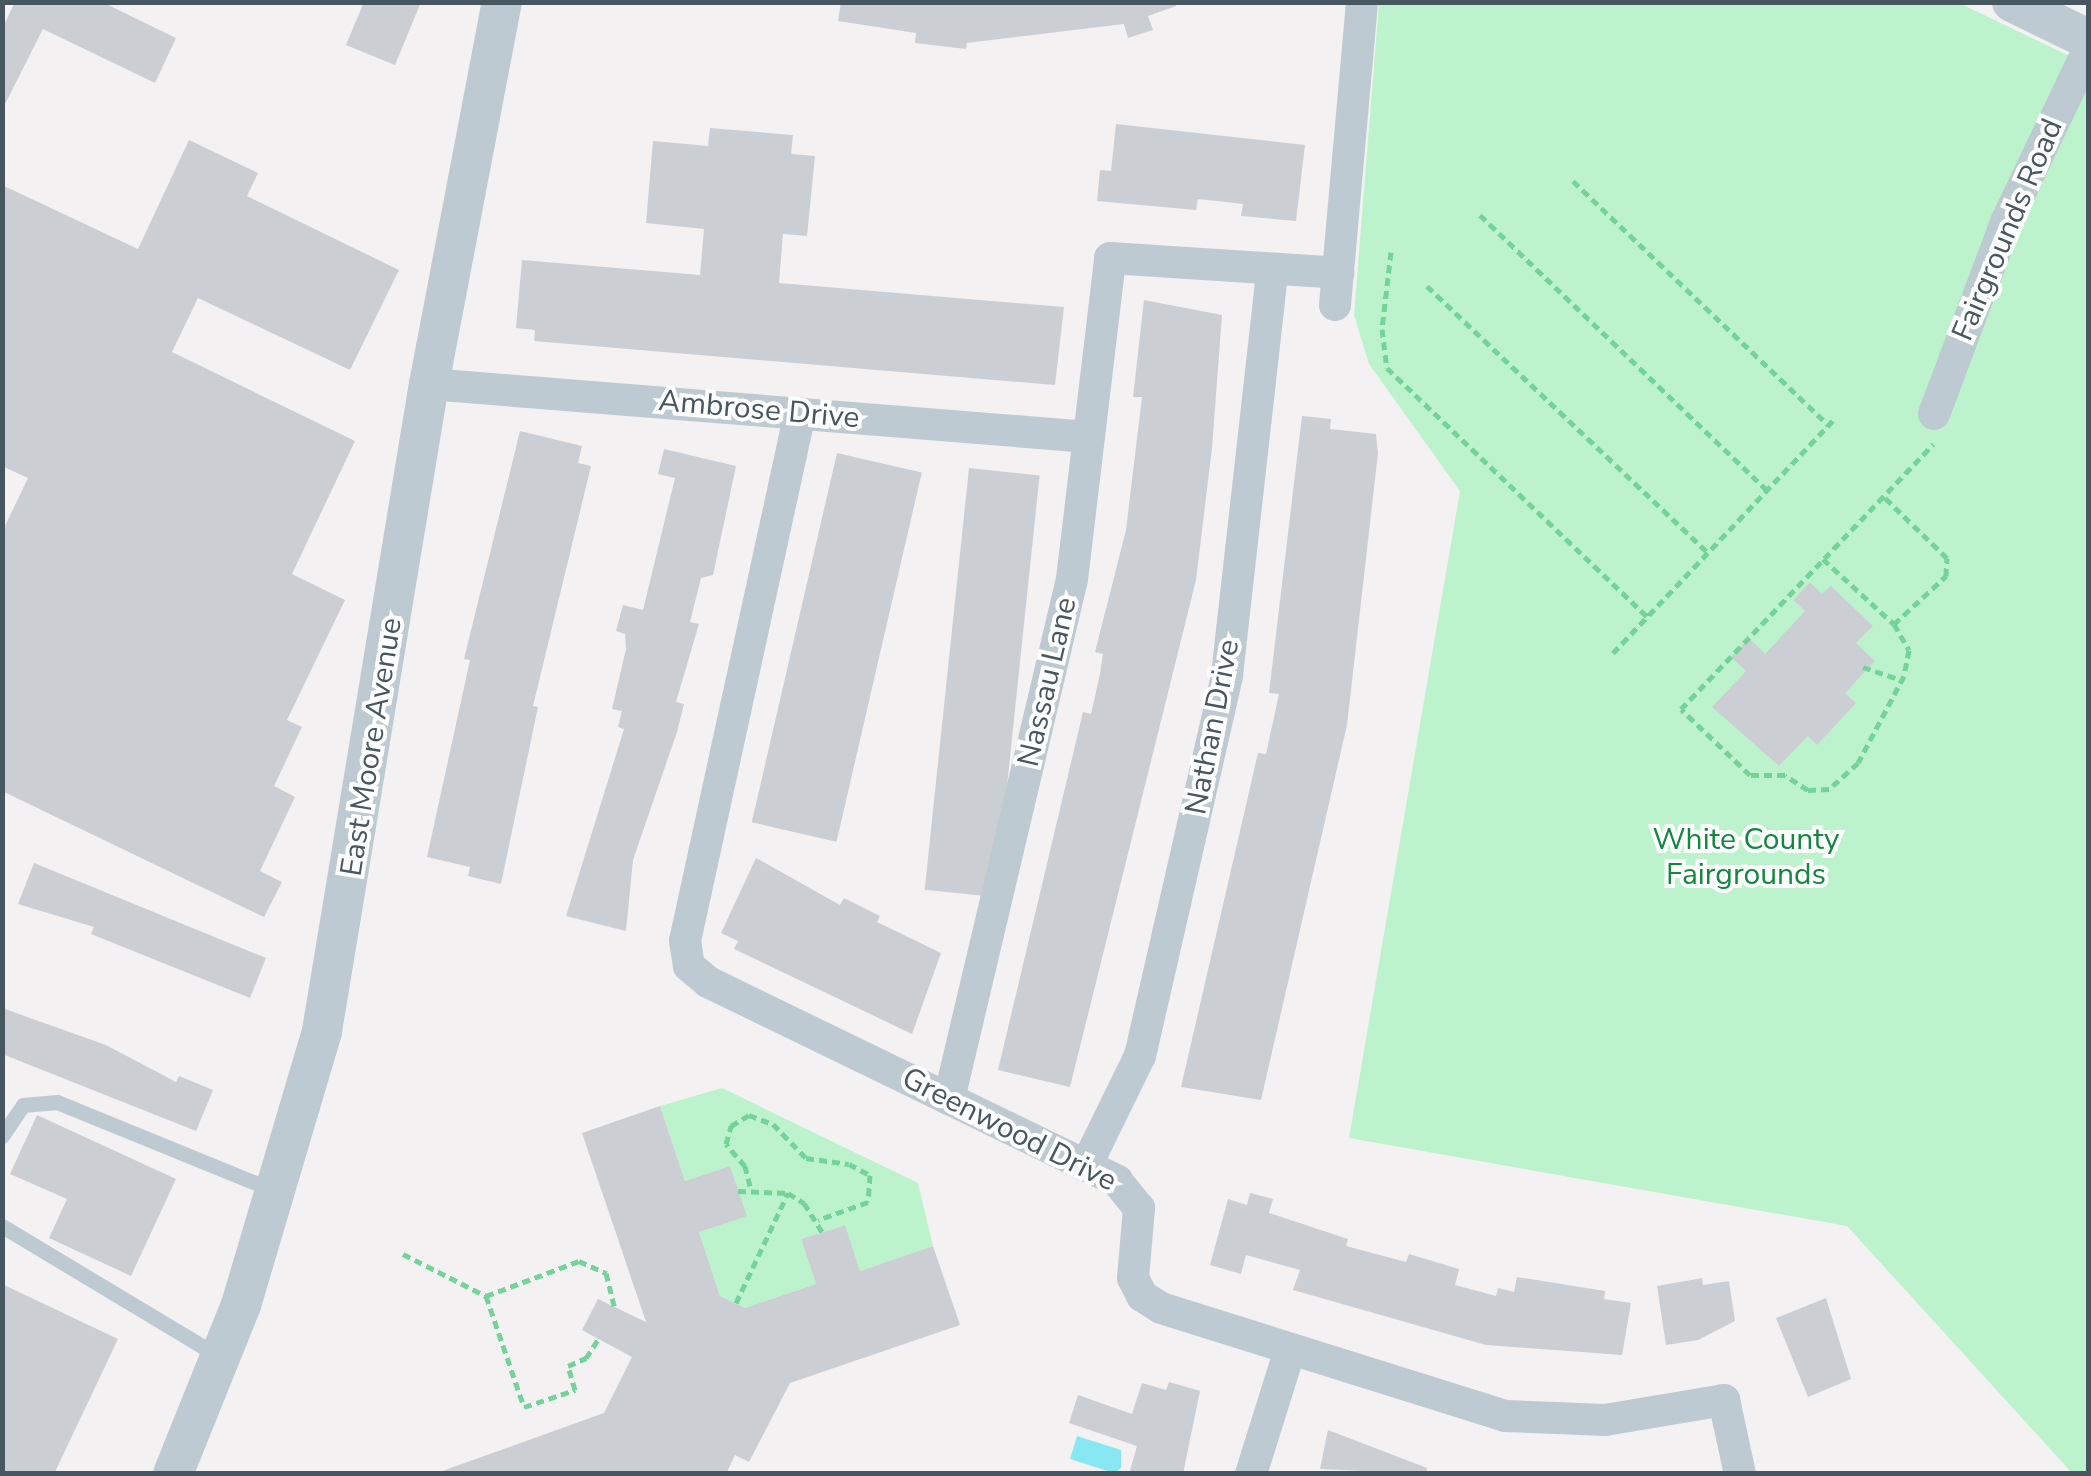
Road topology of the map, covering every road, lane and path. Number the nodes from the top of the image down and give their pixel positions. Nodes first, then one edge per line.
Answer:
1 (502, 2) edge
2 (1362, 2) edge
3 (2012, 2) edge
4 (2088, 39) edge
5 (2088, 50) edge
6 (1573, 181) dead end
7 (1480, 215) dead end
8 (1391, 252) dead end
9 (1272, 272) junction
10 (1428, 286) dead end
11 (428, 384) junction
12 (800, 413) junction
13 (1940, 422) joint
14 (1089, 437) junction
15 (1767, 490) junction
16 (1883, 496) junction
17 (1708, 553) junction
18 (1823, 559) junction
19 (1648, 616) junction
20 (1894, 624) junction
21 (1613, 653) dead end
22 (1863, 667) dead end
23 (1901, 680) junction
24 (949, 1099) junction
25 (2, 1136) edge
26 (1086, 1166) junction
27 (750, 1186) junction
28 (738, 1190) dead end
29 (279, 1192) junction
30 (788, 1193) junction
31 (818, 1220) junction
32 (2, 1226) edge
33 (822, 1232) dead end
34 (403, 1254) dead end
35 (486, 1296) junction
36 (736, 1304) dead end
37 (614, 1306) dead end
38 (598, 1338) dead end
39 (1289, 1352) junction
40 (221, 1357) junction
41 (172, 1474) edge
42 (1252, 1474) edge
43 (1740, 1474) edge

1 - 11 street, East Moore Avenue
2 - 9 street
3 - 4 street
5 - 13 street, Fairgrounds Road
6 - 15 path
7 - 15 path
8 - 19 path
9 - 14 street, Nassau Lane
9 - 26 street, Nathan Drive
10 - 17 path
11 - 12 street, Ambrose Drive
11 - 29 street, East Moore Avenue
12 - 14 street, Ambrose Drive
12 - 24 street, Greenwood Drive
13 - 16 path
14 - 24 street, Nassau Lane
15 - 17 path
16 - 18 path
16 - 20 path
17 - 19 path
18 - 20 path
18 - 23 path
19 - 21 path
20 - 23 path
22 - 23 path
24 - 26 street, Greenwood Drive
25 - 29 lane
26 - 39 street, Greenwood Drive
27 - 28 path
27 - 30 path
27 - 31 path
29 - 40 street, East Moore Avenue
30 - 31 path
30 - 36 path
31 - 33 path
32 - 40 lane
34 - 35 path
35 - 37 path
35 - 38 path
39 - 42 street
39 - 43 street, Greenwood Drive
40 - 41 street, East Moore Avenue

